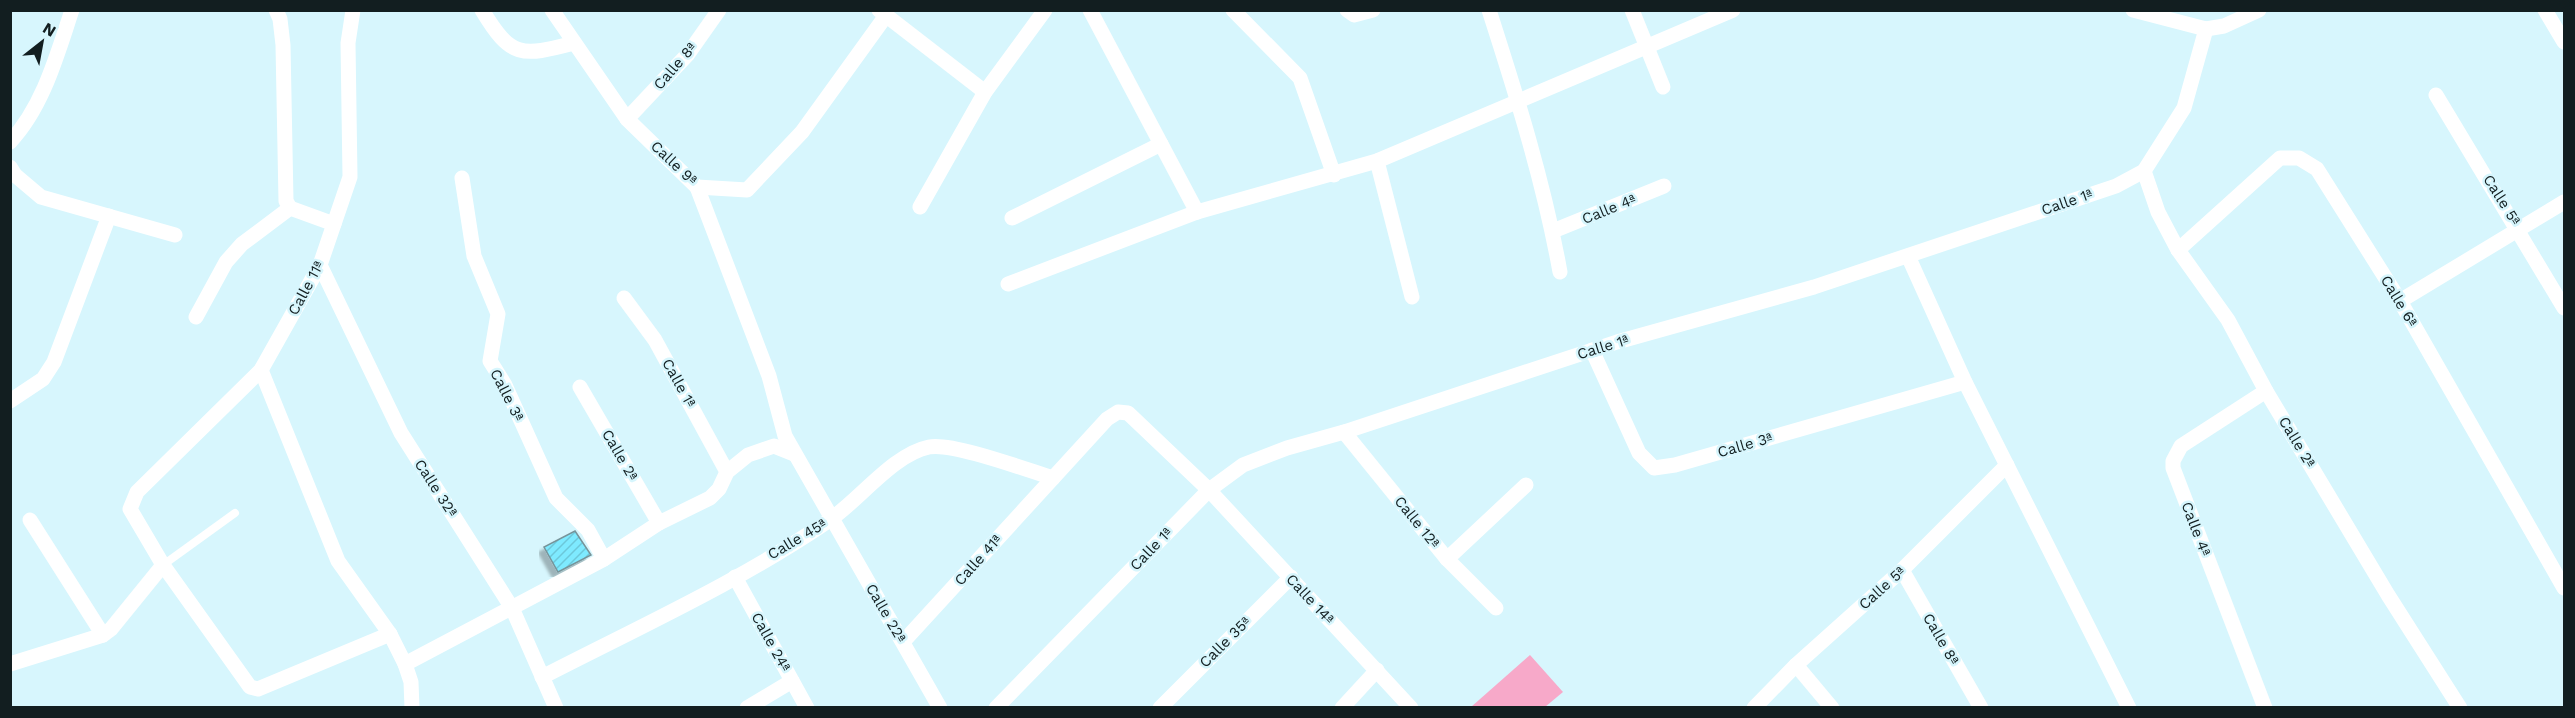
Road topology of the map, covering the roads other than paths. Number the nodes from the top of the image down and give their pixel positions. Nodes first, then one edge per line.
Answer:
1 (72, 10) edge
2 (276, 10) edge
3 (353, 10) edge
4 (482, 10) edge
5 (552, 10) edge
6 (719, 10) edge
7 (1045, 10) edge
8 (1090, 10) edge
9 (1233, 10) edge
10 (1347, 10) edge
11 (1373, 10) edge
12 (1489, 10) edge
13 (1632, 10) edge
14 (1733, 10) edge
15 (2133, 10) edge
16 (2259, 10) edge
17 (2545, 10) edge
18 (882, 14) edge
19 (2171, 15) edge
20 (2205, 29) junction
21 (2565, 42) edge
22 (574, 43) junction
23 (1648, 46) junction
24 (1663, 87) dead end
25 (985, 92) junction
26 (2436, 95) dead end
27 (1518, 101) junction
28 (627, 119) junction
29 (10, 142) edge
30 (1161, 144) junction
31 (1377, 161) junction
32 (10, 167) edge
33 (2144, 171) junction
34 (1335, 175) junction
35 (462, 178) dead end
36 (1664, 186) dead end
37 (697, 187) junction
38 (2565, 202) edge
39 (920, 207) dead end
40 (290, 208) junction
41 (1197, 212) junction
42 (109, 216) junction
43 (1012, 218) dead end
44 (334, 224) junction
45 (1553, 231) junction
46 (2520, 231) junction
47 (175, 235) dead end
48 (2178, 250) junction
49 (1908, 256) junction
50 (320, 265) junction
51 (1560, 272) dead end
52 (1008, 284) dead end
53 (1412, 297) dead end
54 (624, 298) dead end
55 (2400, 301) junction
56 (2565, 308) edge
57 (196, 317) dead end
58 (1592, 350) junction
59 (261, 370) junction
60 (1965, 382) junction
61 (580, 387) dead end
62 (2266, 391) junction
63 (10, 401) edge
64 (1344, 432) junction
65 (794, 454) junction
66 (2007, 465) junction
67 (727, 472) junction
68 (1053, 478) junction
69 (1526, 485) dead end
70 (1209, 490) junction
71 (235, 513) dead end
72 (831, 518) junction
73 (30, 520) dead end
74 (659, 523) junction
75 (604, 559) junction
76 (1447, 559) junction
77 (163, 565) junction
78 (1902, 570) junction
79 (735, 577) junction
80 (1290, 578) junction
81 (2563, 583) edge
82 (513, 608) junction
83 (1496, 608) dead end
84 (103, 634) junction
85 (390, 634) junction
86 (903, 642) junction
87 (10, 664) edge
88 (405, 664) junction
89 (1796, 665) junction
90 (1377, 670) junction
91 (542, 676) junction
92 (792, 681) junction
93 (412, 708) edge
94 (556, 708) edge
95 (747, 708) edge
96 (807, 708) edge
97 (940, 708) edge
98 (996, 708) edge
99 (1160, 708) edge
100 (1342, 708) edge
101 (1412, 708) edge
102 (1754, 708) edge
103 (1832, 708) edge
104 (1981, 708) edge
105 (2129, 708) edge
106 (2265, 708) edge
107 (2460, 708) edge

1 - 29 street
2 - 40 street
3 - 44 street, Calle 11ª
4 - 22 street
5 - 22 street, Calle 9ª
6 - 28 street, Calle 8ª
7 - 25 street
8 - 30 street
9 - 34 street
10 - 11 street
12 - 27 street
13 - 23 street
14 - 23 street
15 - 19 street
16 - 20 street
17 - 21 street
18 - 25 street
18 - 37 street, Calle 9ª
19 - 20 street
20 - 33 street, Calle 1ª
22 - 28 street, Calle 9ª
23 - 24 street
23 - 27 street
25 - 39 street
26 - 46 street, Calle 5ª
27 - 31 street
27 - 45 street
28 - 37 street, Calle 9ª
30 - 41 street
30 - 43 street
31 - 34 street
31 - 53 street
32 - 42 street
33 - 48 street, Calle 2ª
33 - 49 street, Calle 1ª
34 - 41 street
35 - 75 street, Calle 3ª
36 - 45 street, Calle 4ª
37 - 65 street, Calle 22ª
38 - 46 street
40 - 44 street
40 - 57 street
41 - 52 street
42 - 47 street
42 - 63 street
44 - 50 street, Calle 11ª
45 - 51 street
46 - 55 street
46 - 56 street, Calle 5ª
48 - 55 street, Calle 6ª
48 - 62 street, Calle 2ª
49 - 58 street, Calle 1ª
49 - 60 street
50 - 59 street, Calle 11ª
50 - 82 street, Calle 32ª
54 - 67 street, Calle 1ª
55 - 81 street, Calle 6ª
58 - 60 street, Calle 3ª
58 - 64 street, Calle 1ª
59 - 77 street, Calle 11ª
59 - 85 street
60 - 66 street
61 - 74 street, Calle 2ª
62 - 106 street, Calle 4ª
62 - 107 street, Calle 2ª
64 - 70 street, Calle 1ª
64 - 76 street, Calle 12ª
65 - 67 street
65 - 72 street, Calle 22ª
66 - 78 street, Calle 5ª
66 - 105 street
67 - 74 street
68 - 70 street, Calle 41ª
68 - 72 street, Calle 45ª
68 - 86 street, Calle 41ª
69 - 76 street
70 - 80 street, Calle 14ª
70 - 98 street, Calle 1ª
71 - 77 lane
72 - 79 street, Calle 45ª
72 - 86 street, Calle 22ª
73 - 84 street
74 - 75 street
75 - 82 street
76 - 83 street, Calle 12ª
77 - 84 street
77 - 85 street
78 - 89 street, Calle 5ª
78 - 104 street, Calle 8ª
79 - 91 street, Calle 45ª
79 - 92 street, Calle 24ª
80 - 90 street, Calle 14ª
80 - 99 street, Calle 35ª
82 - 88 street
82 - 91 street, Calle 32ª
84 - 87 street
85 - 88 street
86 - 97 street, Calle 22ª
88 - 93 street
89 - 102 street, Calle 5ª
89 - 103 street
90 - 100 street
90 - 101 street, Calle 14ª
91 - 94 street, Calle 32ª
92 - 95 street
92 - 96 street, Calle 24ª

